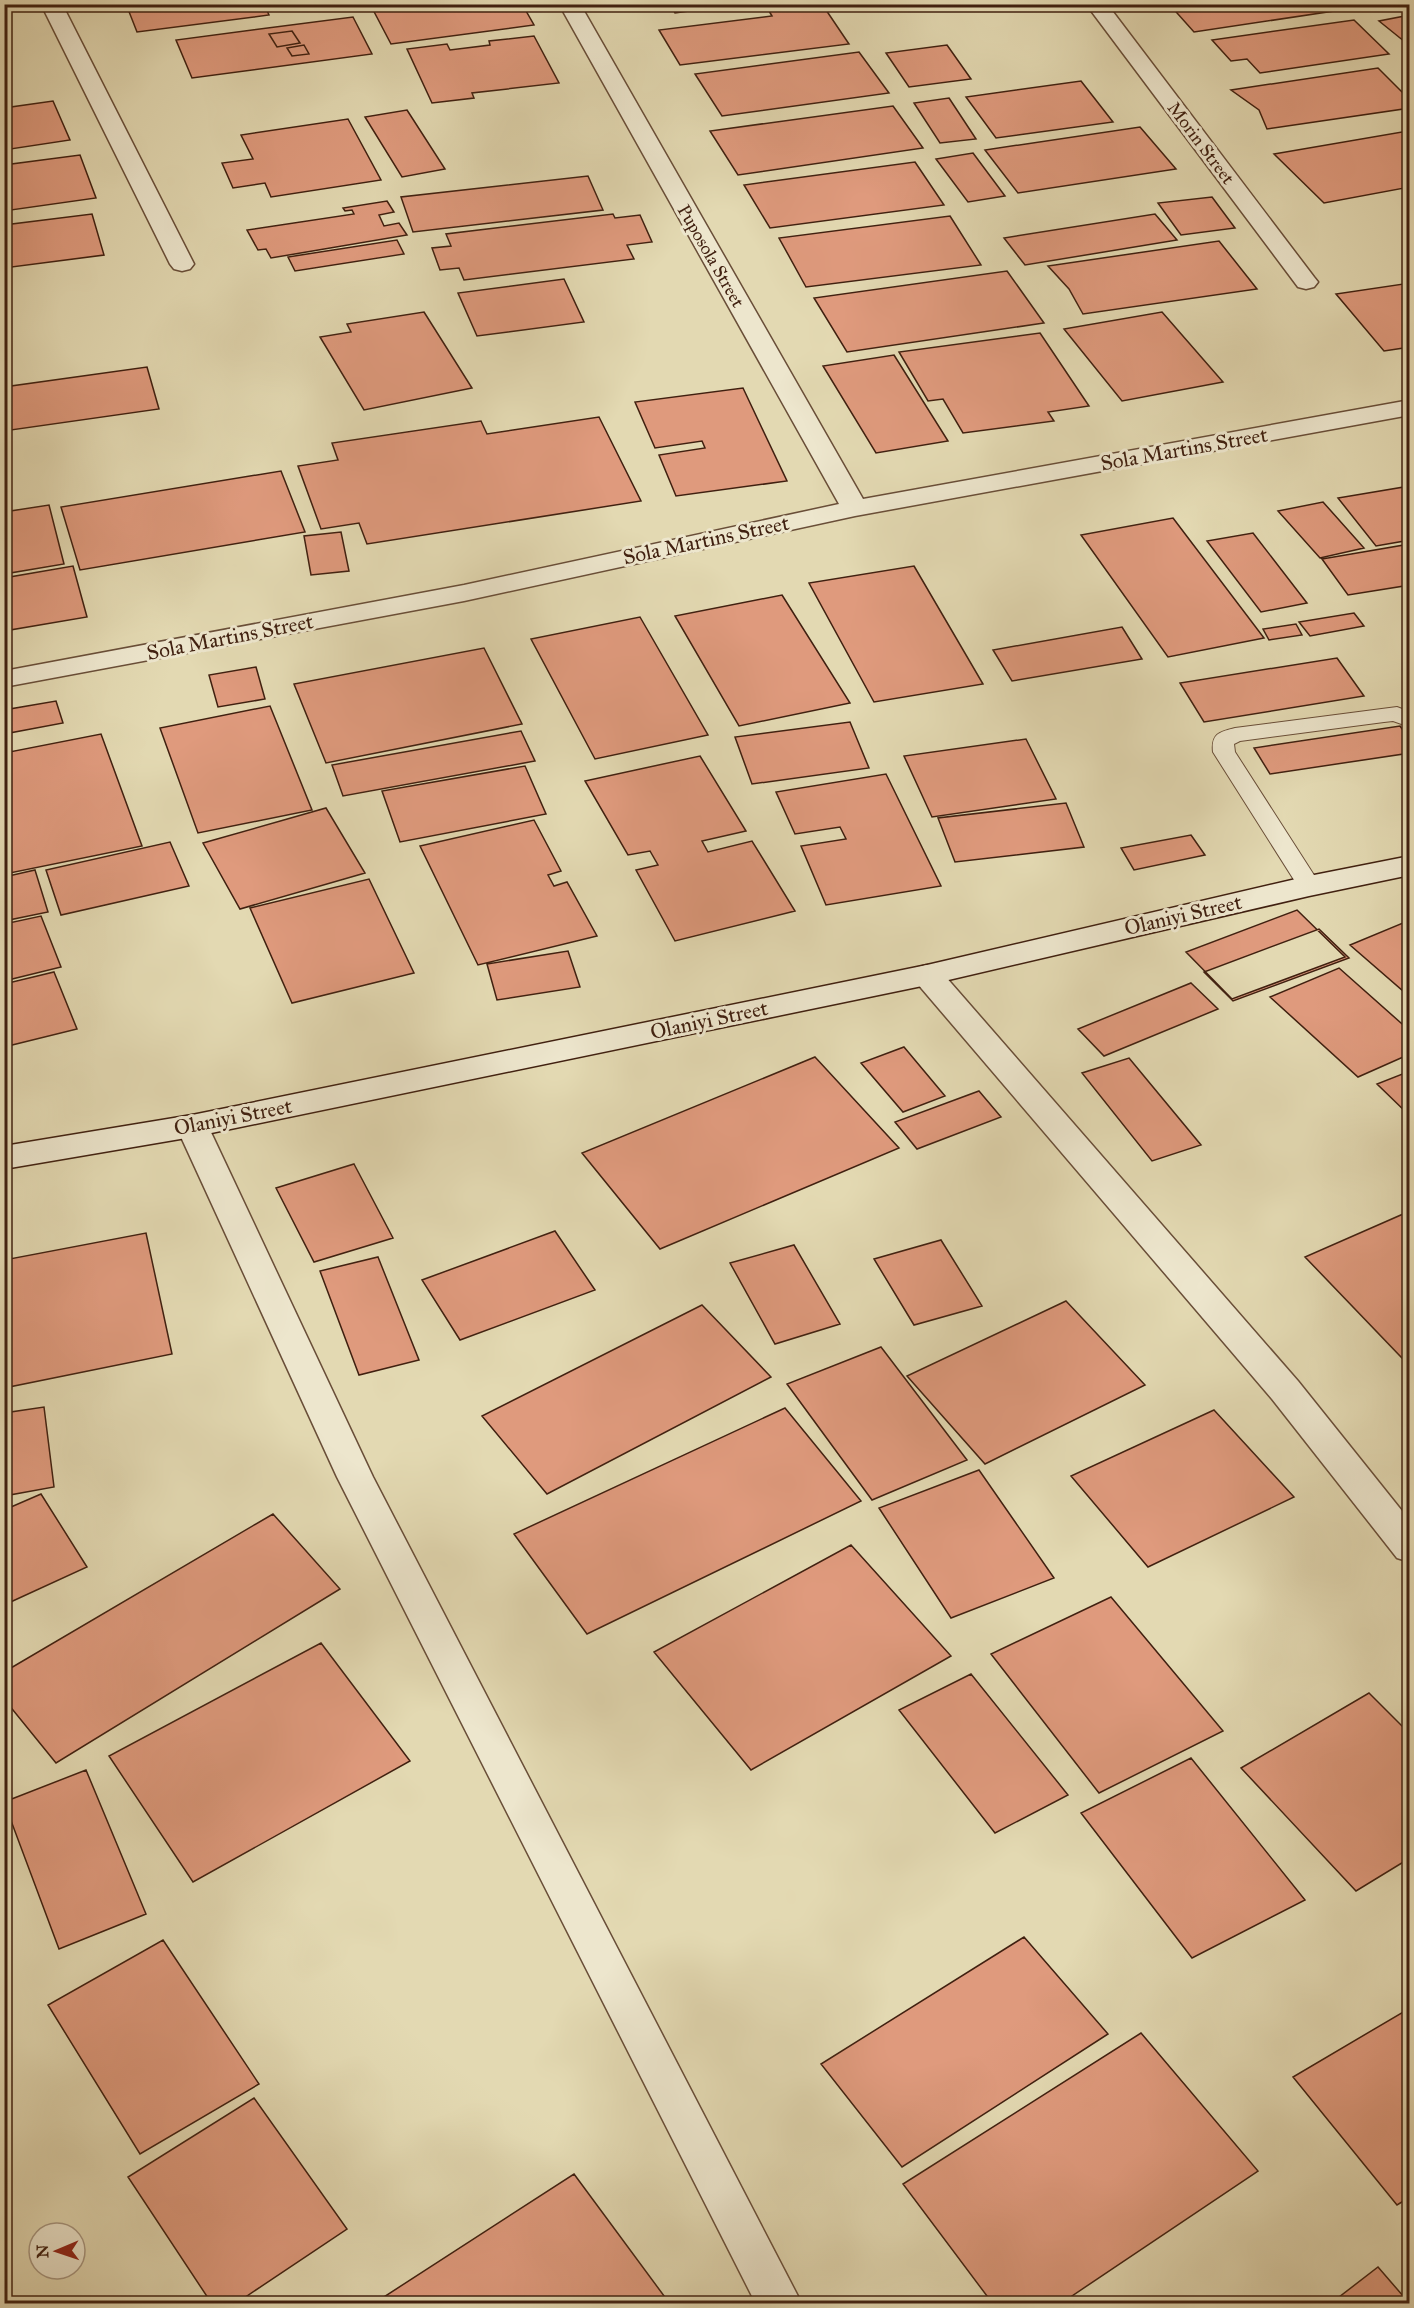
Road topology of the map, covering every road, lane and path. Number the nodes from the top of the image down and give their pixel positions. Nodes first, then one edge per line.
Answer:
1 (51, 4) edge
2 (569, 4) edge
3 (1096, 4) edge
4 (182, 264) dead end
5 (1306, 282) dead end
6 (1410, 407) edge
7 (855, 508) junction
8 (4, 679) edge
9 (1410, 721) edge
10 (1410, 865) edge
11 (1309, 886) junction
12 (927, 975) junction
13 (192, 1126) junction
14 (4, 1158) edge
15 (1410, 1548) edge
16 (780, 2304) edge

1 - 4 street
2 - 7 street, Puposola Street
3 - 5 street, Morin Street
6 - 7 street, Sola Martins Street
7 - 8 street, Sola Martins Street
9 - 11 lane
10 - 11 street, Olaniyi Street
11 - 12 street, Olaniyi Street
12 - 13 street, Olaniyi Street
12 - 15 street
13 - 14 street, Olaniyi Street
13 - 16 street

